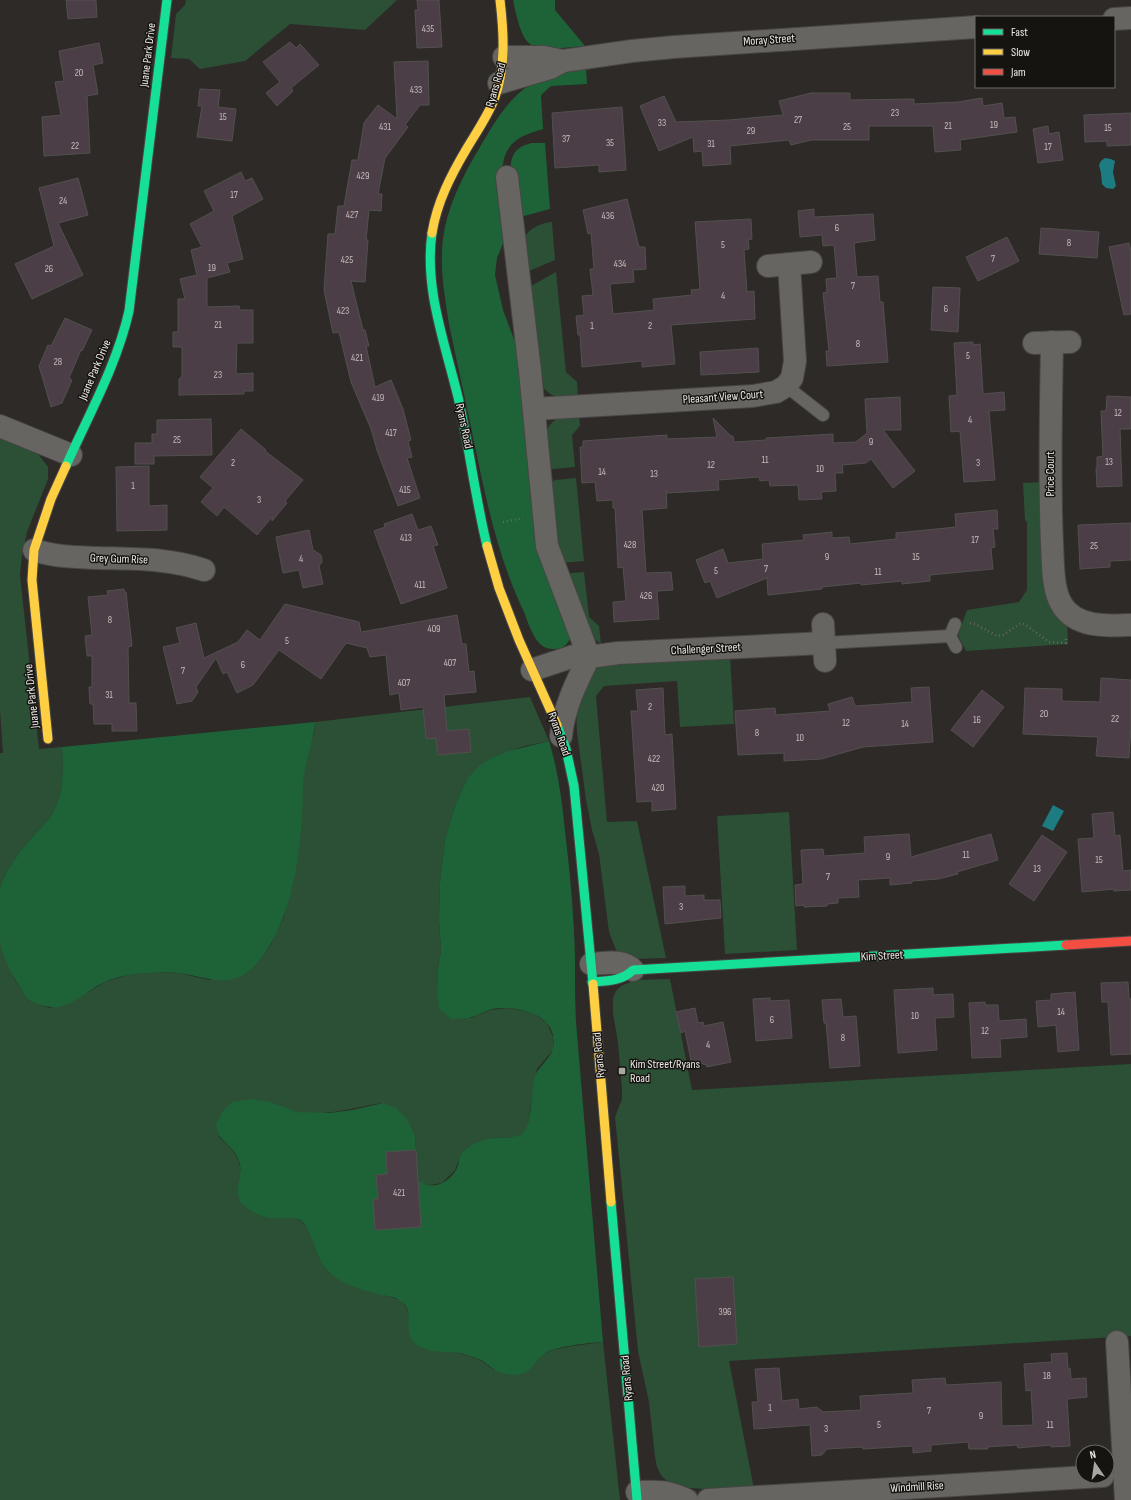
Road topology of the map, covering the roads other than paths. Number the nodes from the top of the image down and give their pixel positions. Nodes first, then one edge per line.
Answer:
1 (166, 0) edge
2 (500, 0) edge
3 (1131, 18) edge
4 (1115, 19) edge
5 (975, 27) edge
6 (504, 58) junction
7 (563, 61) junction
8 (498, 83) junction
9 (507, 177) dead end
10 (812, 262) dead end
11 (1052, 342) dead end
12 (786, 386) junction
13 (534, 409) junction
14 (823, 415) dead end
15 (0, 426) edge
16 (71, 455) junction
17 (34, 550) junction
18 (204, 570) dead end
19 (955, 624) dead end
20 (1131, 625) edge
21 (950, 636) junction
22 (824, 643) joint
23 (956, 647) dead end
24 (589, 658) junction
25 (535, 676) junction
26 (562, 736) junction
27 (48, 740) dead end
28 (1131, 941) edge
29 (633, 970) joint
30 (592, 973) junction
31 (1117, 1342) dead end
32 (1116, 1475) edge
33 (1075, 1478) edge
34 (637, 1496) edge
35 (687, 1500) edge
36 (708, 1500) edge
37 (1126, 1500) edge

1 - 16 main road, Juane Park Drive
2 - 6 main road, Ryans Road
3 - 4 street
5 - 7 street, Moray Street
6 - 7 street, Moray Street
6 - 8 main road, Ryans Road
7 - 8 street, Moray Street
8 - 25 main road, Ryans Road
9 - 13 street
10 - 12 street
11 - 20 street, Price Court
12 - 13 street, Pleasant View Court
12 - 14 lane
13 - 24 street
15 - 16 street
16 - 17 main road, Juane Park Drive
17 - 18 street, Grey Gum Rise
17 - 27 main road, Juane Park Drive
19 - 21 lane
21 - 22 lane, Challenger Street
21 - 23 lane
22 - 24 street, Challenger Street
24 - 25 street, Challenger Street
24 - 26 street
25 - 26 main road, Ryans Road
26 - 30 main road, Ryans Road
28 - 29 main road, Kim Street
29 - 30 street, Kim Street
30 - 34 main road, Ryans Road
31 - 32 street
32 - 37 street
33 - 36 street, Windmill Rise
34 - 35 street

